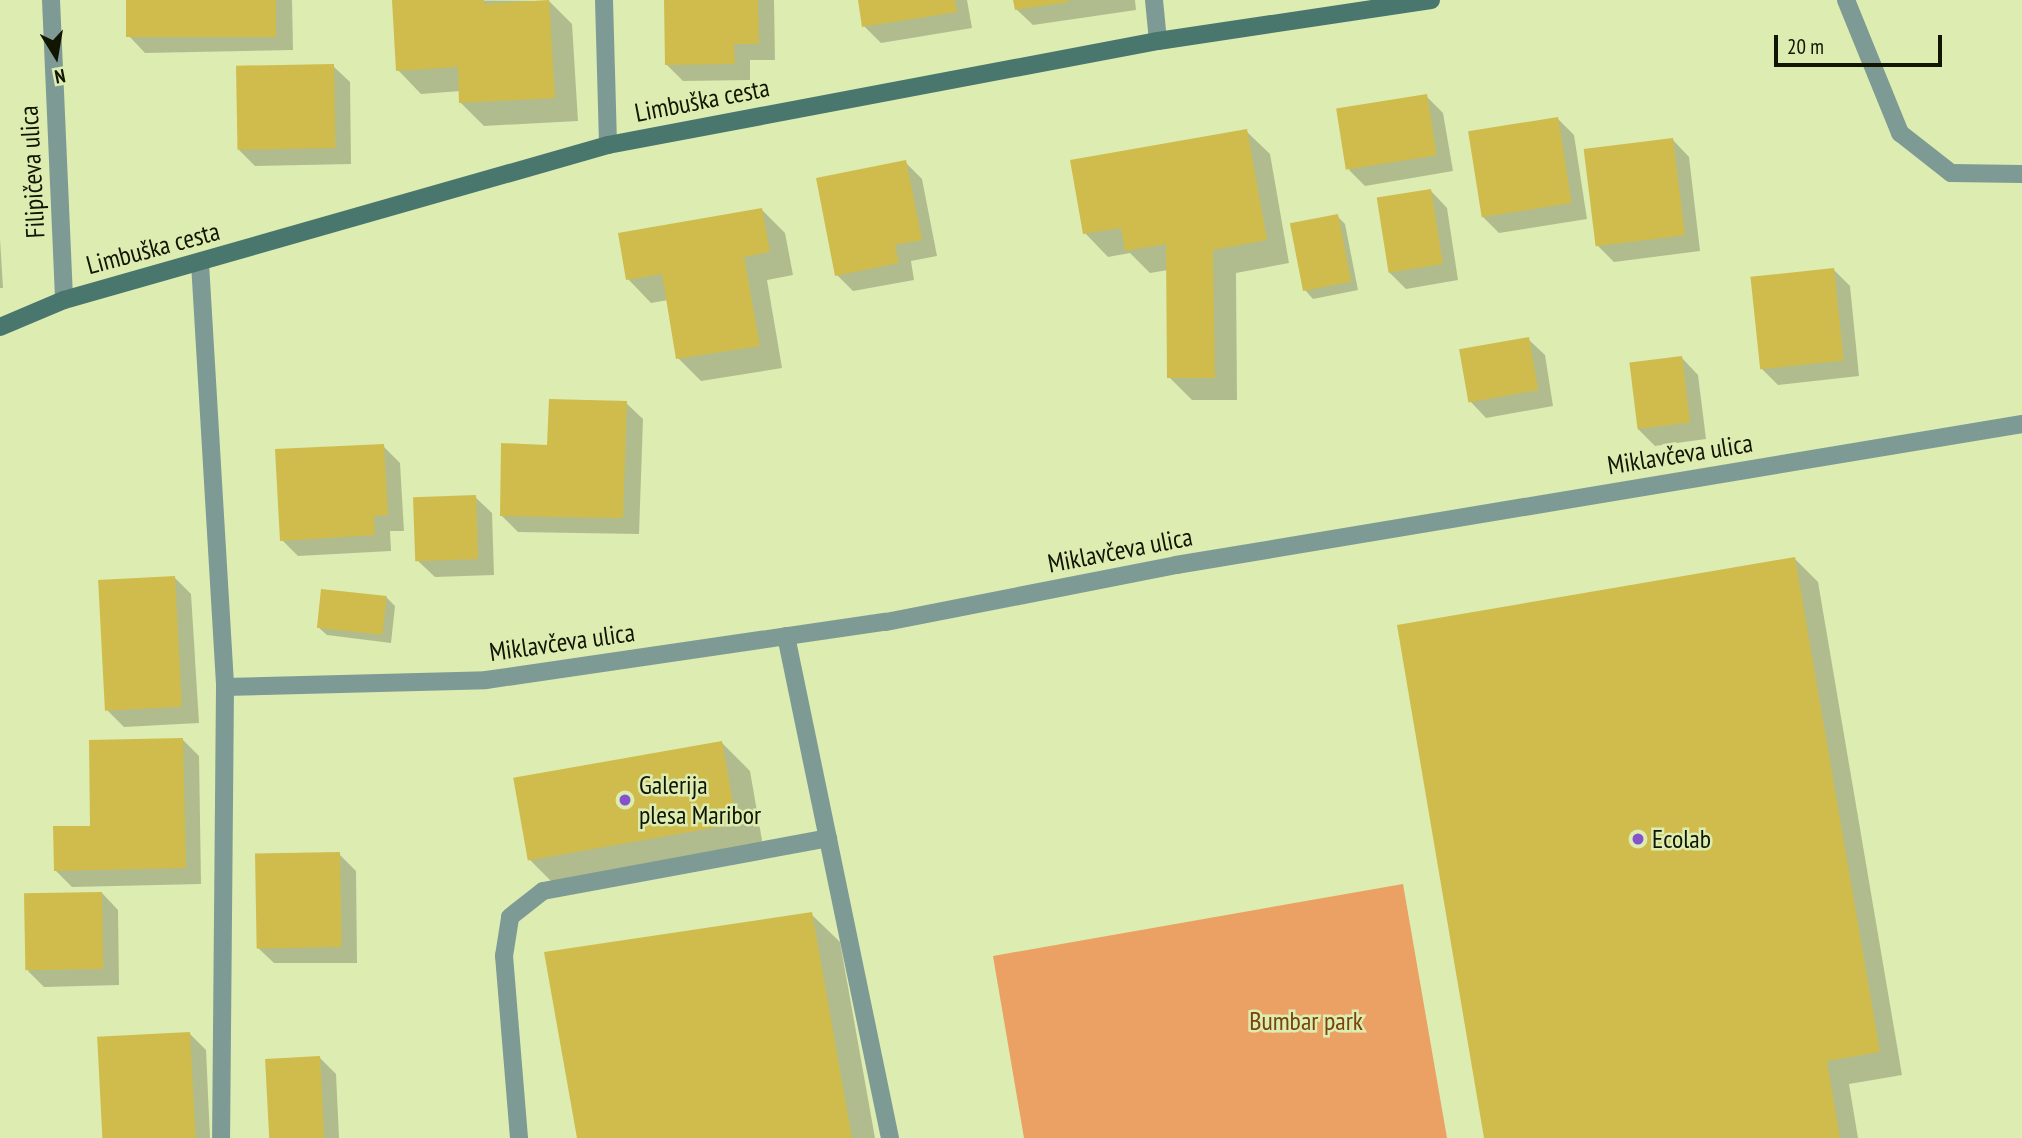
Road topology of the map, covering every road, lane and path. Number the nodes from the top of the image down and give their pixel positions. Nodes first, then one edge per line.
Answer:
1 (51, 0) edge
2 (604, 0) edge
3 (1154, 0) edge
4 (1432, 0) edge
5 (1846, 0) edge
6 (1158, 41) junction
7 (608, 145) junction
8 (2022, 174) edge
9 (201, 263) junction
10 (64, 300) junction
11 (0, 327) edge
12 (2022, 424) edge
13 (786, 636) junction
14 (225, 687) junction
15 (828, 838) junction
16 (222, 1138) edge
17 (519, 1138) edge
18 (890, 1138) edge

1 - 10 street, Filipičeva ulica
2 - 7 street
3 - 6 street
4 - 6 main road, Limbuška cesta
5 - 8 street
6 - 7 main road, Limbuška cesta
7 - 9 main road, Limbuška cesta
9 - 10 main road, Limbuška cesta
9 - 14 street
10 - 11 main road, Limbuška cesta
12 - 13 street, Miklavčeva ulica
13 - 14 street, Miklavčeva ulica
13 - 15 street
14 - 16 street
15 - 17 street
15 - 18 street

